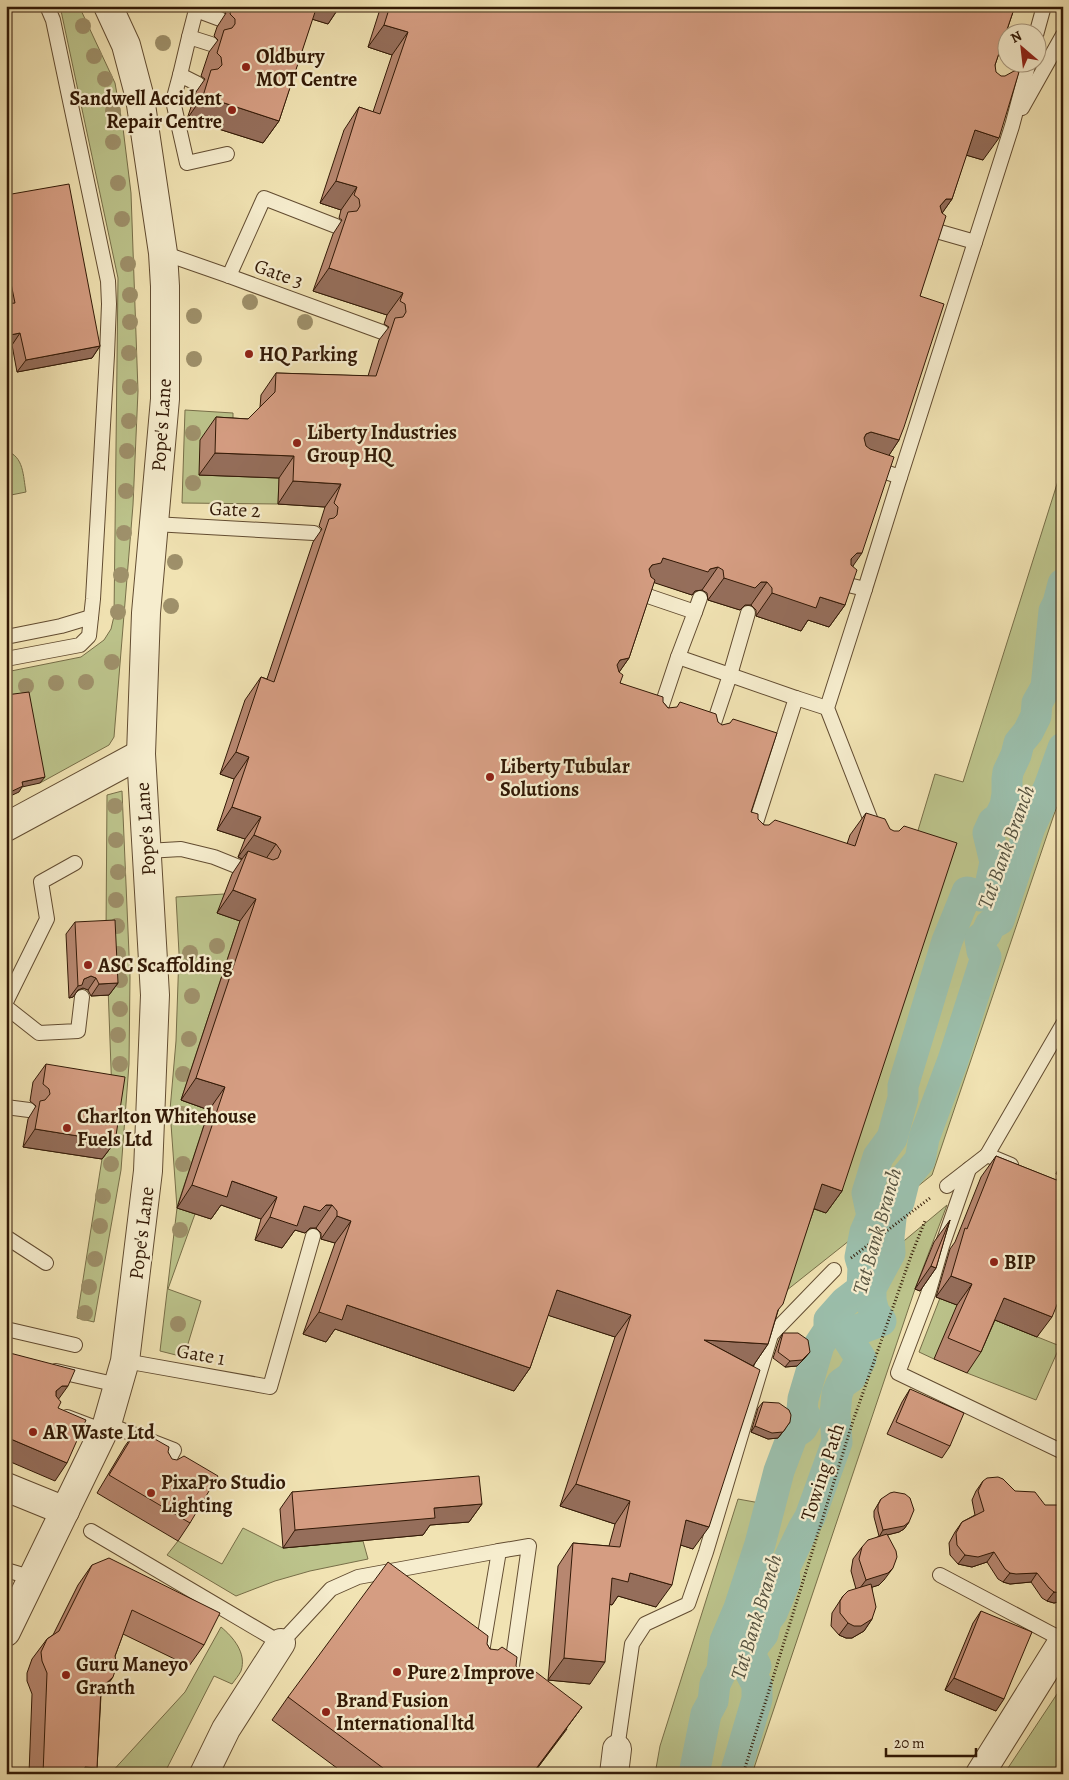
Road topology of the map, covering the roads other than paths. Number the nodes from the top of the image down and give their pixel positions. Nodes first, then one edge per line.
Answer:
1 (47, 6) edge
2 (108, 6) edge
3 (1044, 6) edge
4 (196, 8) edge
5 (220, 19) dead end
6 (1040, 22) edge
7 (1063, 35) edge
8 (189, 36) junction
9 (211, 44) dead end
10 (1025, 72) edge
11 (180, 75) junction
12 (198, 84) dead end
13 (1012, 126) junction
14 (227, 154) dead end
15 (336, 226) dead end
16 (933, 230) edge
17 (975, 242) junction
18 (162, 253) junction
19 (229, 276) junction
20 (382, 332) dead end
21 (857, 463) edge
22 (900, 477) junction
23 (154, 524) junction
24 (314, 533) dead end
25 (844, 584) edge
26 (865, 589) junction
27 (642, 594) edge
28 (700, 598) edge
29 (695, 612) junction
30 (748, 613) edge
31 (91, 617) junction
32 (6, 637) edge
33 (678, 657) junction
34 (6, 659) edge
35 (730, 675) junction
36 (636, 697) edge
37 (796, 698) junction
38 (662, 705) junction
39 (827, 708) junction
40 (656, 722) edge
41 (709, 739) edge
42 (141, 754) junction
43 (6, 827) edge
44 (751, 839) edge
45 (880, 845) edge
46 (147, 851) junction
47 (75, 863) dead end
48 (257, 874) edge
49 (82, 997) edge
50 (6, 1002) edge
51 (6, 1007) edge
52 (1063, 1024) edge
53 (6, 1107) edge
54 (29, 1110) dead end
55 (987, 1154) junction
56 (969, 1169) junction
57 (1021, 1169) edge
58 (947, 1186) road end
59 (313, 1236) edge
60 (6, 1237) edge
61 (46, 1263) dead end
62 (834, 1270) road end
63 (6, 1329) edge
64 (75, 1345) dead end
65 (41, 1368) edge
66 (122, 1373) junction
67 (52, 1412) edge
68 (106, 1428) junction
69 (1063, 1452) edge
70 (164, 1469) edge
71 (6, 1486) edge
72 (65, 1511) junction
73 (91, 1531) dead end
74 (499, 1551) junction
75 (6, 1570) edge
76 (940, 1575) dead end
77 (32, 1578) junction
78 (6, 1632) edge
79 (1063, 1640) edge
80 (281, 1643) junction
81 (480, 1664) edge
82 (509, 1686) edge
83 (616, 1762) edge
84 (204, 1774) edge
85 (980, 1774) edge

1 - 31 lane
2 - 18 street, Pope's Lane
3 - 6 lane
4 - 5 lane
4 - 8 lane
7 - 13 lane
8 - 9 lane
8 - 11 lane
10 - 13 lane
11 - 12 lane
11 - 14 lane
13 - 17 lane
15 - 19 lane
16 - 17 lane
17 - 22 lane
18 - 19 lane, Gate 3
18 - 23 street, Pope's Lane
19 - 20 lane, Gate 3
21 - 22 lane
22 - 26 lane
23 - 24 lane, Gate 2
23 - 42 street, Pope's Lane
25 - 26 lane
26 - 39 lane
27 - 29 lane
28 - 29 lane
29 - 33 lane
30 - 35 lane
31 - 32 lane
31 - 34 lane
33 - 35 lane
33 - 38 lane
35 - 37 lane
35 - 41 lane
36 - 38 lane
37 - 39 lane
37 - 44 lane
38 - 40 lane
39 - 45 lane
42 - 43 street
42 - 46 street, Pope's Lane
46 - 48 lane
46 - 66 street, Pope's Lane
47 - 50 lane
49 - 51 lane
52 - 55 lane
53 - 54 lane
55 - 56 lane
55 - 57 lane
56 - 58 lane
56 - 69 lane
59 - 66 lane, Gate 1
60 - 61 lane
62 - 83 lane
63 - 64 lane
65 - 66 lane, Gate 1
66 - 68 street, Pope's Lane
67 - 68 lane
68 - 70 lane
68 - 72 street, Pope's Lane
71 - 72 street
72 - 77 street, Pope's Lane
73 - 80 lane
74 - 80 lane
74 - 81 lane
74 - 82 lane
75 - 77 lane
76 - 79 lane
77 - 78 street, Pope's Lane
79 - 85 street
80 - 84 street

